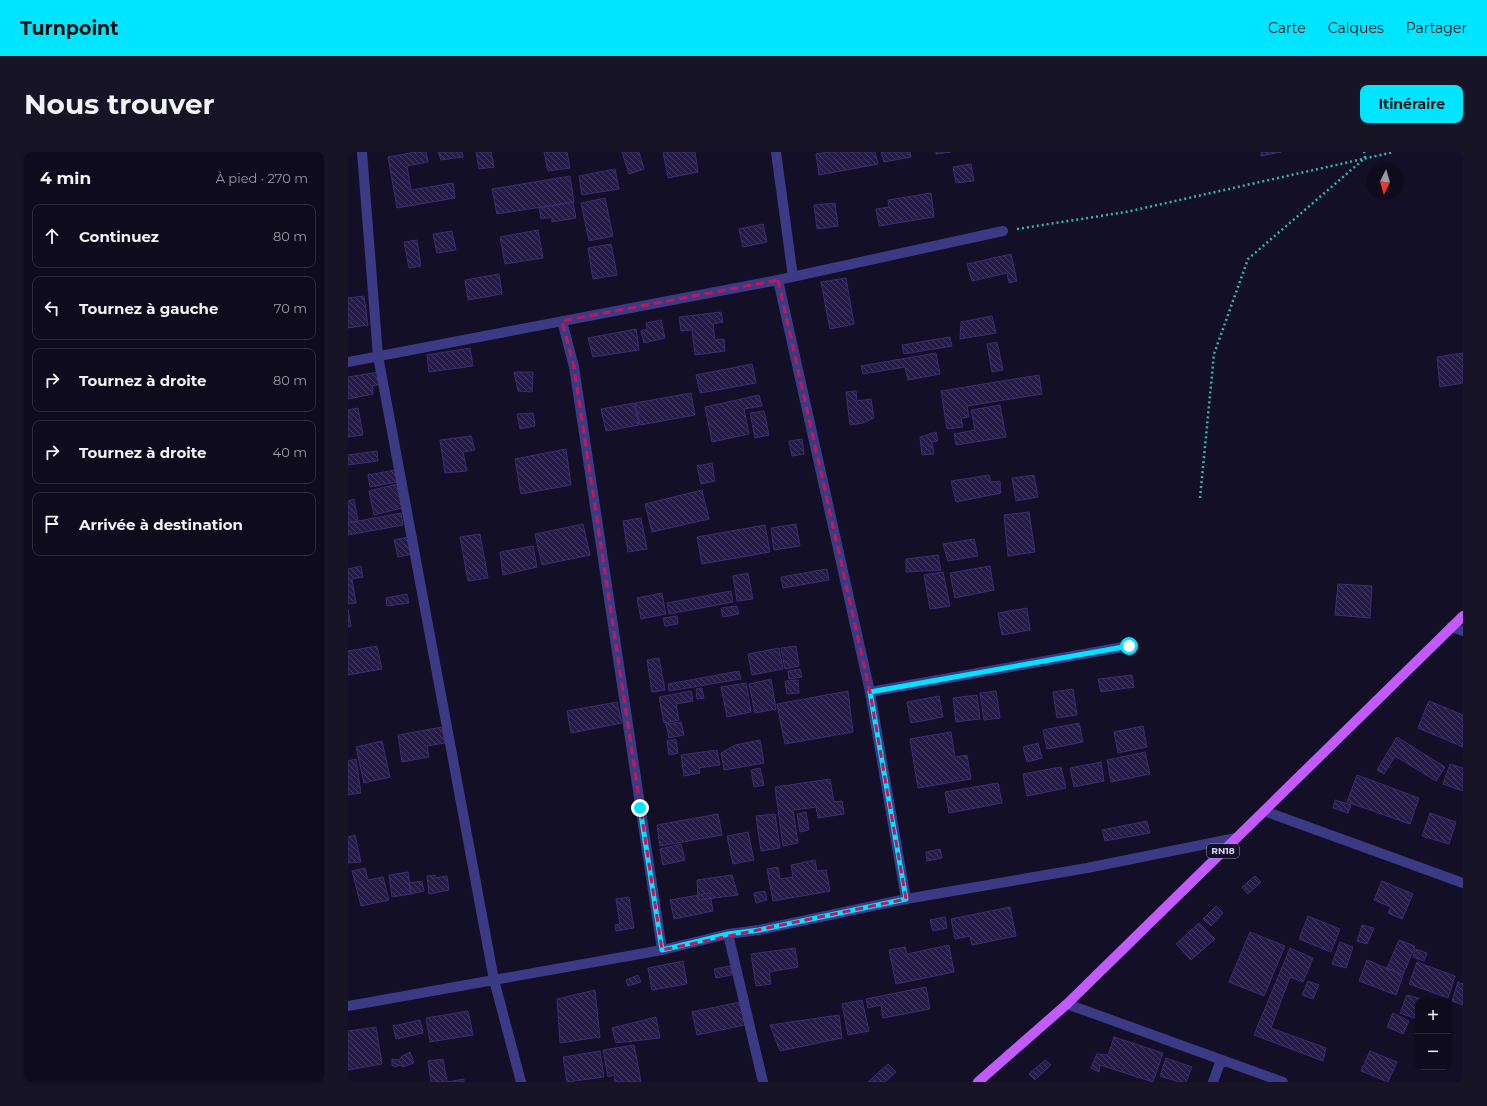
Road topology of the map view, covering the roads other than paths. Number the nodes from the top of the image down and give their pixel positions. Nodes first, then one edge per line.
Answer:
1 (362, 152) edge
2 (776, 152) edge
3 (1003, 231) road end
4 (793, 277) junction
5 (778, 280) junction
6 (562, 321) junction
7 (378, 356) junction
8 (348, 362) edge
9 (1463, 616) edge
10 (1451, 627) junction
11 (1463, 632) edge
12 (1129, 646) dead end
13 (870, 692) junction
14 (1264, 811) junction
15 (1236, 838) junction
16 (1463, 883) edge
17 (906, 899) junction
18 (728, 934) junction
19 (662, 950) junction
20 (494, 980) junction
21 (1067, 1004) junction
22 (348, 1006) edge
23 (1221, 1060) junction
24 (521, 1082) edge
25 (763, 1082) edge
26 (978, 1082) edge
27 (1213, 1082) edge
28 (1283, 1082) edge

1 - 7 street
2 - 4 street
3 - 4 street
4 - 5 street
5 - 6 street
5 - 13 street
6 - 7 street
6 - 19 street
7 - 8 street
7 - 20 street
9 - 10 main road, RN18
10 - 11 street
10 - 14 main road, RN18
12 - 13 street
13 - 17 street
14 - 15 main road, RN18
14 - 16 street
15 - 17 street
15 - 21 main road, RN18
17 - 18 street
18 - 19 street
18 - 25 street
19 - 20 street
20 - 22 street
20 - 24 street
21 - 23 street
21 - 26 main road, RN18
23 - 27 street
23 - 28 street

